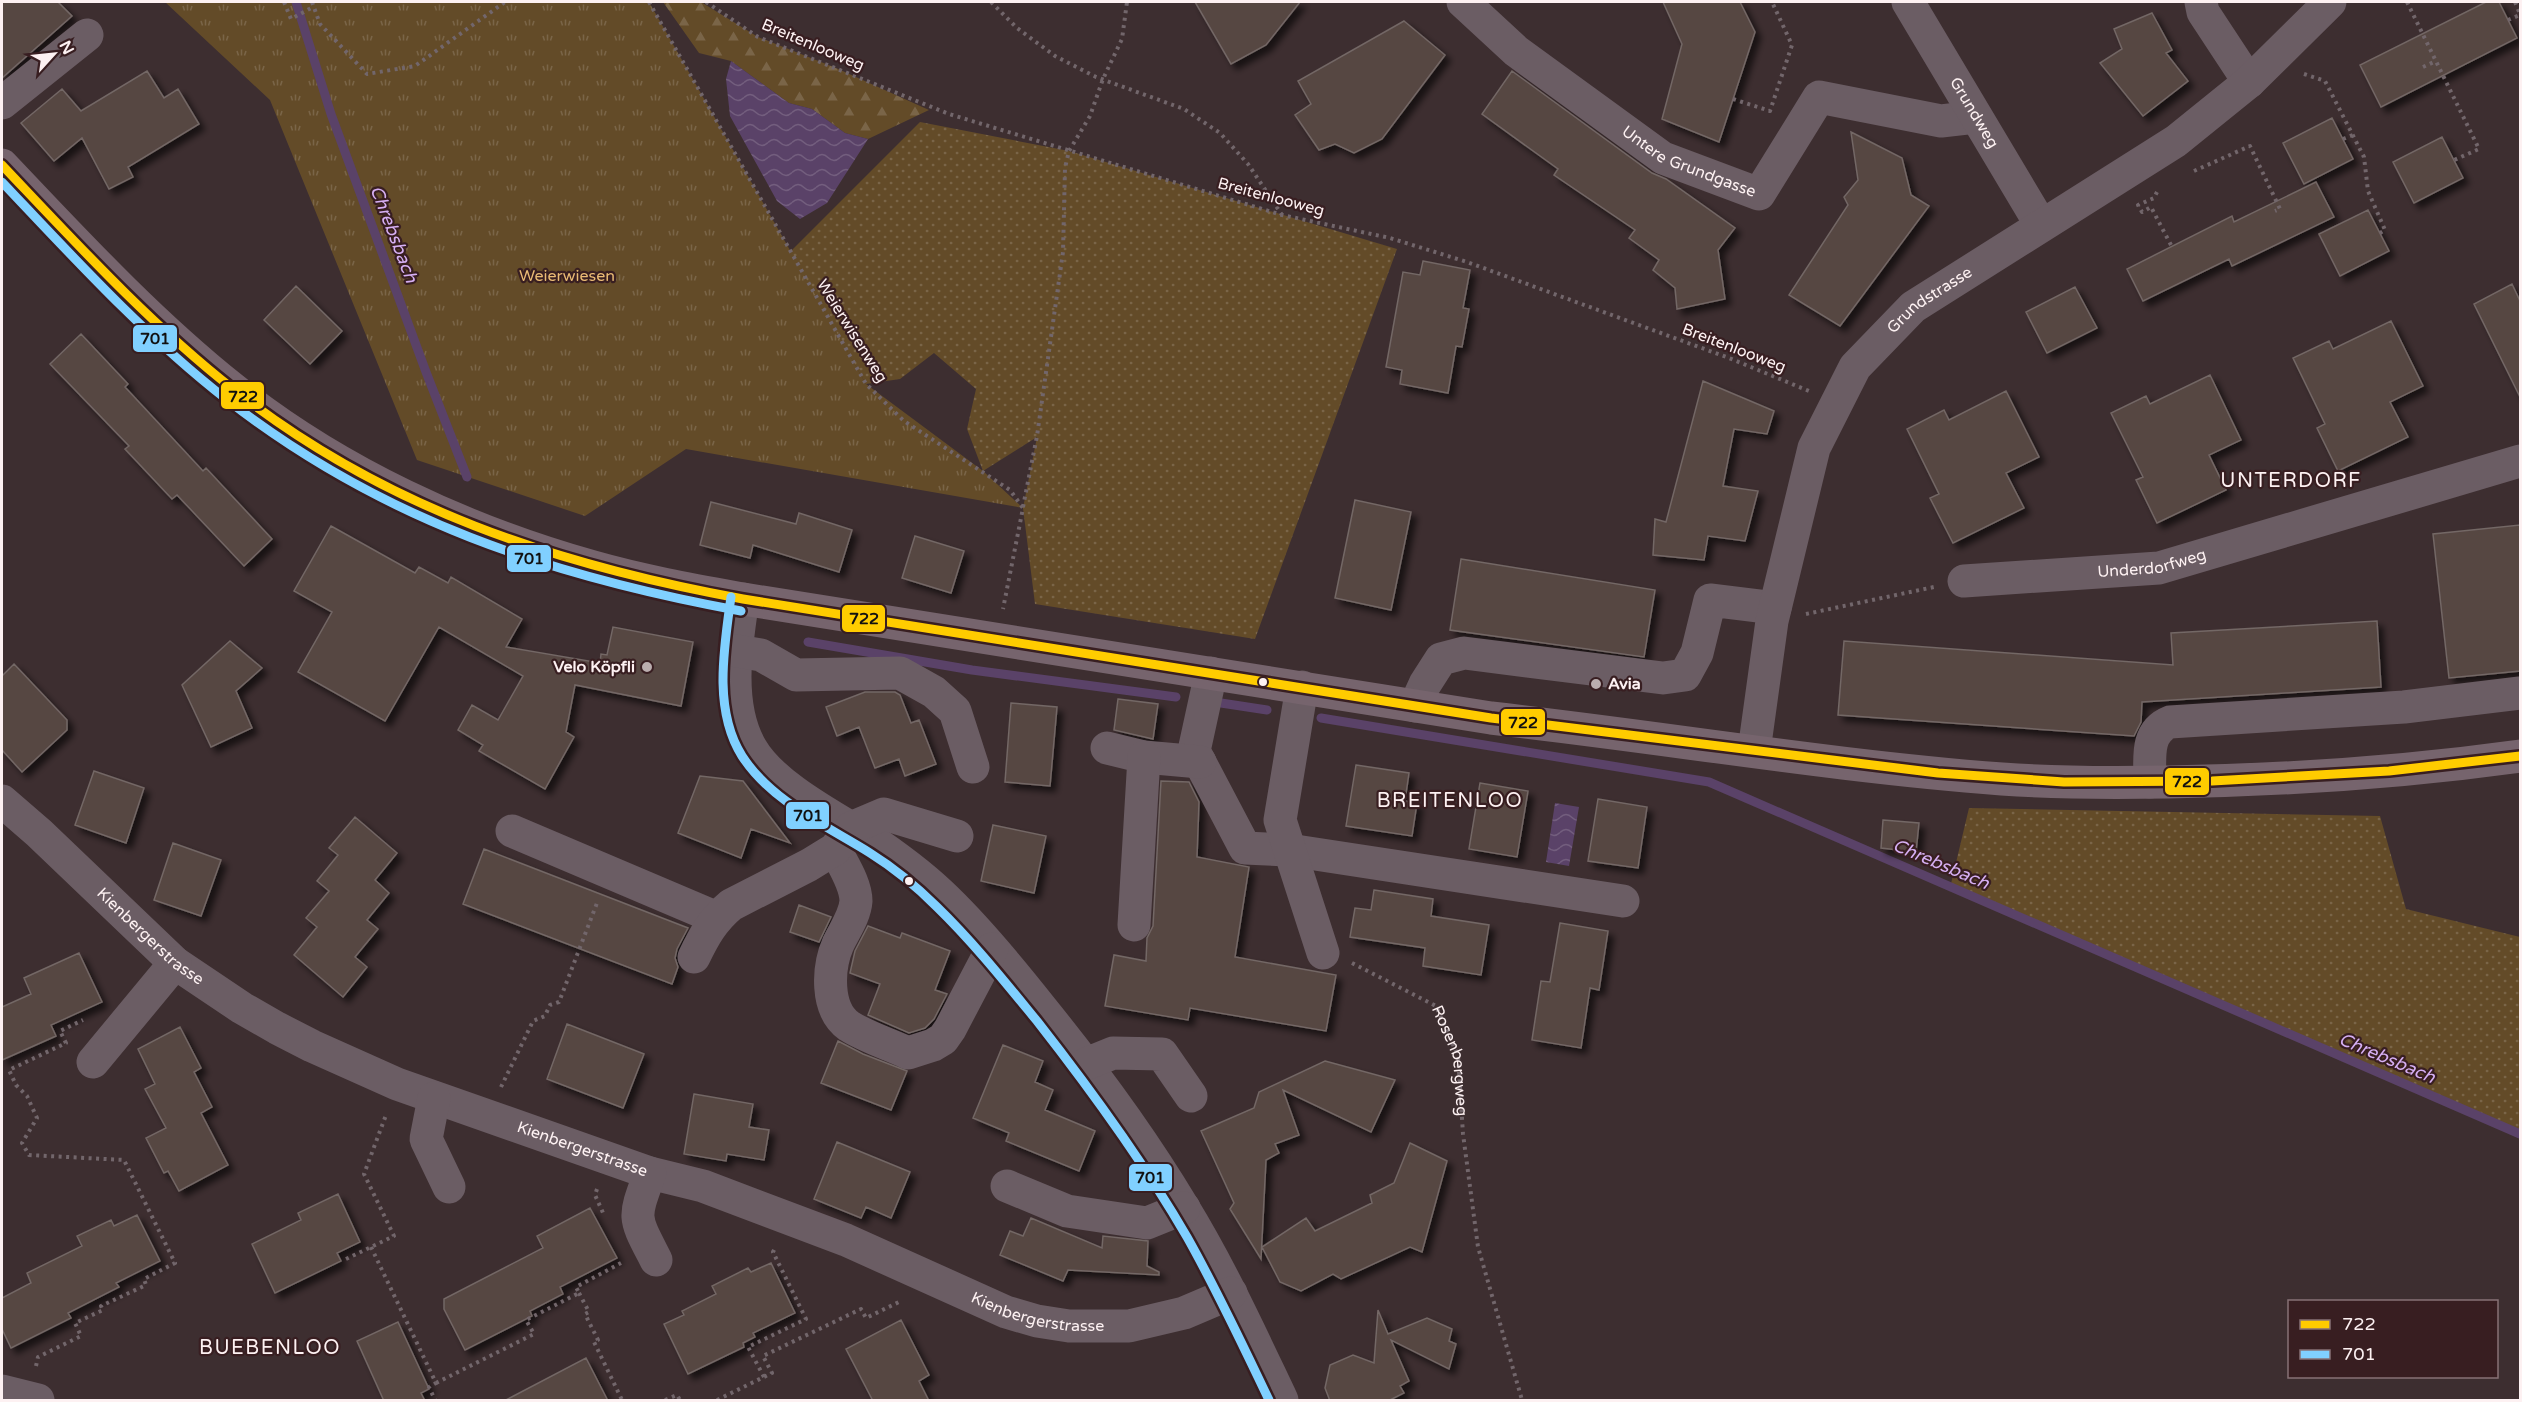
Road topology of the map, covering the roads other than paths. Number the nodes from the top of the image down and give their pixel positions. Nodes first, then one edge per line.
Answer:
1 (1463, 2) edge
2 (1908, 2) edge
3 (2200, 2) edge
4 (2330, 2) edge
5 (87, 35) dead end
6 (2249, 82) junction
7 (2, 103) edge
8 (1976, 117) junction
9 (2, 165) edge
10 (2041, 225) junction
11 (2520, 461) edge
12 (1964, 581) road end
13 (743, 599) junction
14 (1774, 614) junction
15 (737, 651) junction
16 (1211, 673) junction
17 (1302, 687) junction
18 (2520, 693) edge
19 (1415, 706) junction
20 (1107, 748) dead end
21 (1754, 751) junction
22 (2520, 756) edge
23 (1144, 757) junction
24 (1200, 762) junction
25 (973, 767) dead end
26 (2150, 782) junction
27 (2, 801) edge
28 (512, 831) dead end
29 (957, 836) dead end
30 (843, 839) junction
31 (1289, 849) junction
32 (1623, 901) dead end
33 (717, 918) junction
34 (1134, 926) dead end
35 (992, 949) junction
36 (1323, 953) road end
37 (694, 957) dead end
38 (175, 963) junction
39 (93, 1062) dead end
40 (1086, 1064) junction
41 (1191, 1096) dead end
42 (434, 1098) junction
43 (650, 1173) junction
44 (1007, 1186) dead end
45 (449, 1187) dead end
46 (1184, 1208) junction
47 (656, 1260) dead end
48 (1231, 1293) junction
49 (1282, 1401) edge

1 - 8 street, Untere Grundgasse
2 - 8 street, Grundweg
3 - 6 street
4 - 6 street, Grundstrasse
5 - 7 street
6 - 10 street, Grundstrasse
8 - 10 street, Grundweg
9 - 13 main road
10 - 14 street, Grundstrasse
11 - 12 street, Underdorfweg
13 - 15 street
13 - 16 main road
14 - 19 street
14 - 21 street, Grundstrasse
15 - 25 street
15 - 30 street
16 - 17 main road
16 - 24 street
17 - 19 main road
17 - 31 street
18 - 26 street
19 - 21 main road
20 - 23 street
21 - 26 main road
22 - 26 main road
23 - 24 street
23 - 34 street
24 - 31 street
27 - 38 street, Kienbergerstrasse
28 - 33 street
29 - 30 street
30 - 33 street
30 - 35 street
30 - 35 street
31 - 32 street
31 - 36 street
33 - 37 street
35 - 40 street
38 - 39 street
38 - 42 street, Kienbergerstrasse
40 - 41 street
40 - 46 street
42 - 43 street, Kienbergerstrasse
42 - 45 street
43 - 47 street
43 - 48 street, Kienbergerstrasse
44 - 46 street
46 - 48 street
48 - 49 street

